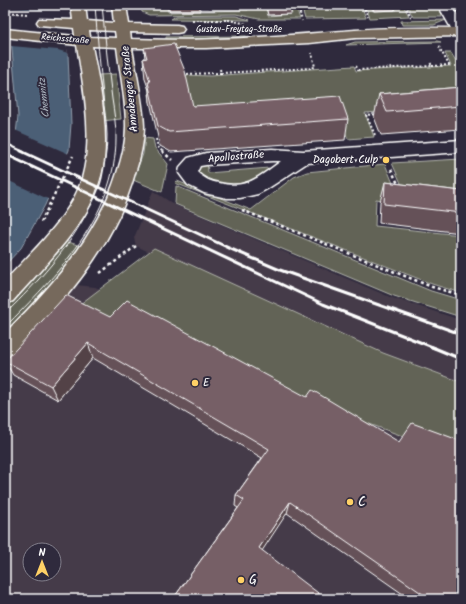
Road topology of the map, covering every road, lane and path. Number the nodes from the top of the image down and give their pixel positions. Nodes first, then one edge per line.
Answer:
1 (78, 5) edge
2 (119, 5) edge
3 (298, 5) edge
4 (363, 5) edge
5 (405, 5) edge
6 (445, 5) edge
7 (412, 19) dead end
8 (27, 20) dead end
9 (368, 20) dead end
10 (302, 21) dead end
11 (193, 24) joint
12 (123, 28) junction
13 (263, 28) junction
14 (232, 29) dead end
15 (460, 32) edge
16 (5, 33) edge
17 (82, 33) junction
18 (356, 34) junction
19 (125, 44) junction
20 (438, 45) dead end
21 (310, 48) dead end
22 (430, 62) dead end
23 (393, 64) dead end
24 (291, 65) dead end
25 (356, 66) dead end
26 (432, 66) junction
27 (254, 67) dead end
28 (395, 68) junction
29 (220, 69) dead end
30 (292, 70) junction
31 (255, 72) junction
32 (183, 74) edge
33 (221, 74) junction
34 (381, 113) edge
35 (155, 133) edge
36 (461, 146) edge
37 (76, 150) dead end
38 (382, 150) junction
39 (304, 157) junction
40 (173, 162) dead end
41 (400, 189) edge
42 (236, 208) dead end
43 (40, 224) dead end
44 (5, 295) edge
45 (461, 295) edge
46 (5, 348) edge

1 - 17 main road
2 - 12 main road, Annaberger Straße
3 - 10 path
4 - 9 path
5 - 7 path
6 - 15 street
8 - 17 main road, Reichsstraße
11 - 12 main road, Gustav-Freytag-Straße
11 - 13 path
12 - 17 main road, Reichsstraße
12 - 19 main road, Annaberger Straße
13 - 14 main road, Gustav-Freytag-Straße
13 - 18 main road, Gustav-Freytag-Straße
15 - 18 main road, Gustav-Freytag-Straße
16 - 17 main road, Reichsstraße
17 - 19 main road, Reichsstraße
17 - 44 main road
18 - 19 main road, Gustav-Freytag-Straße
19 - 46 main road, Annaberger Straße
20 - 26 path
21 - 30 path
22 - 26 path
23 - 28 path
24 - 30 path
25 - 28 path
26 - 28 path
27 - 31 path
29 - 33 path
30 - 31 path
31 - 33 path
32 - 33 path
34 - 38 path
35 - 40 path
36 - 38 street, Apollostraße
37 - 43 path
38 - 39 street, Apollostraße
38 - 41 path
39 - 39 street, Apollostraße
42 - 45 path

